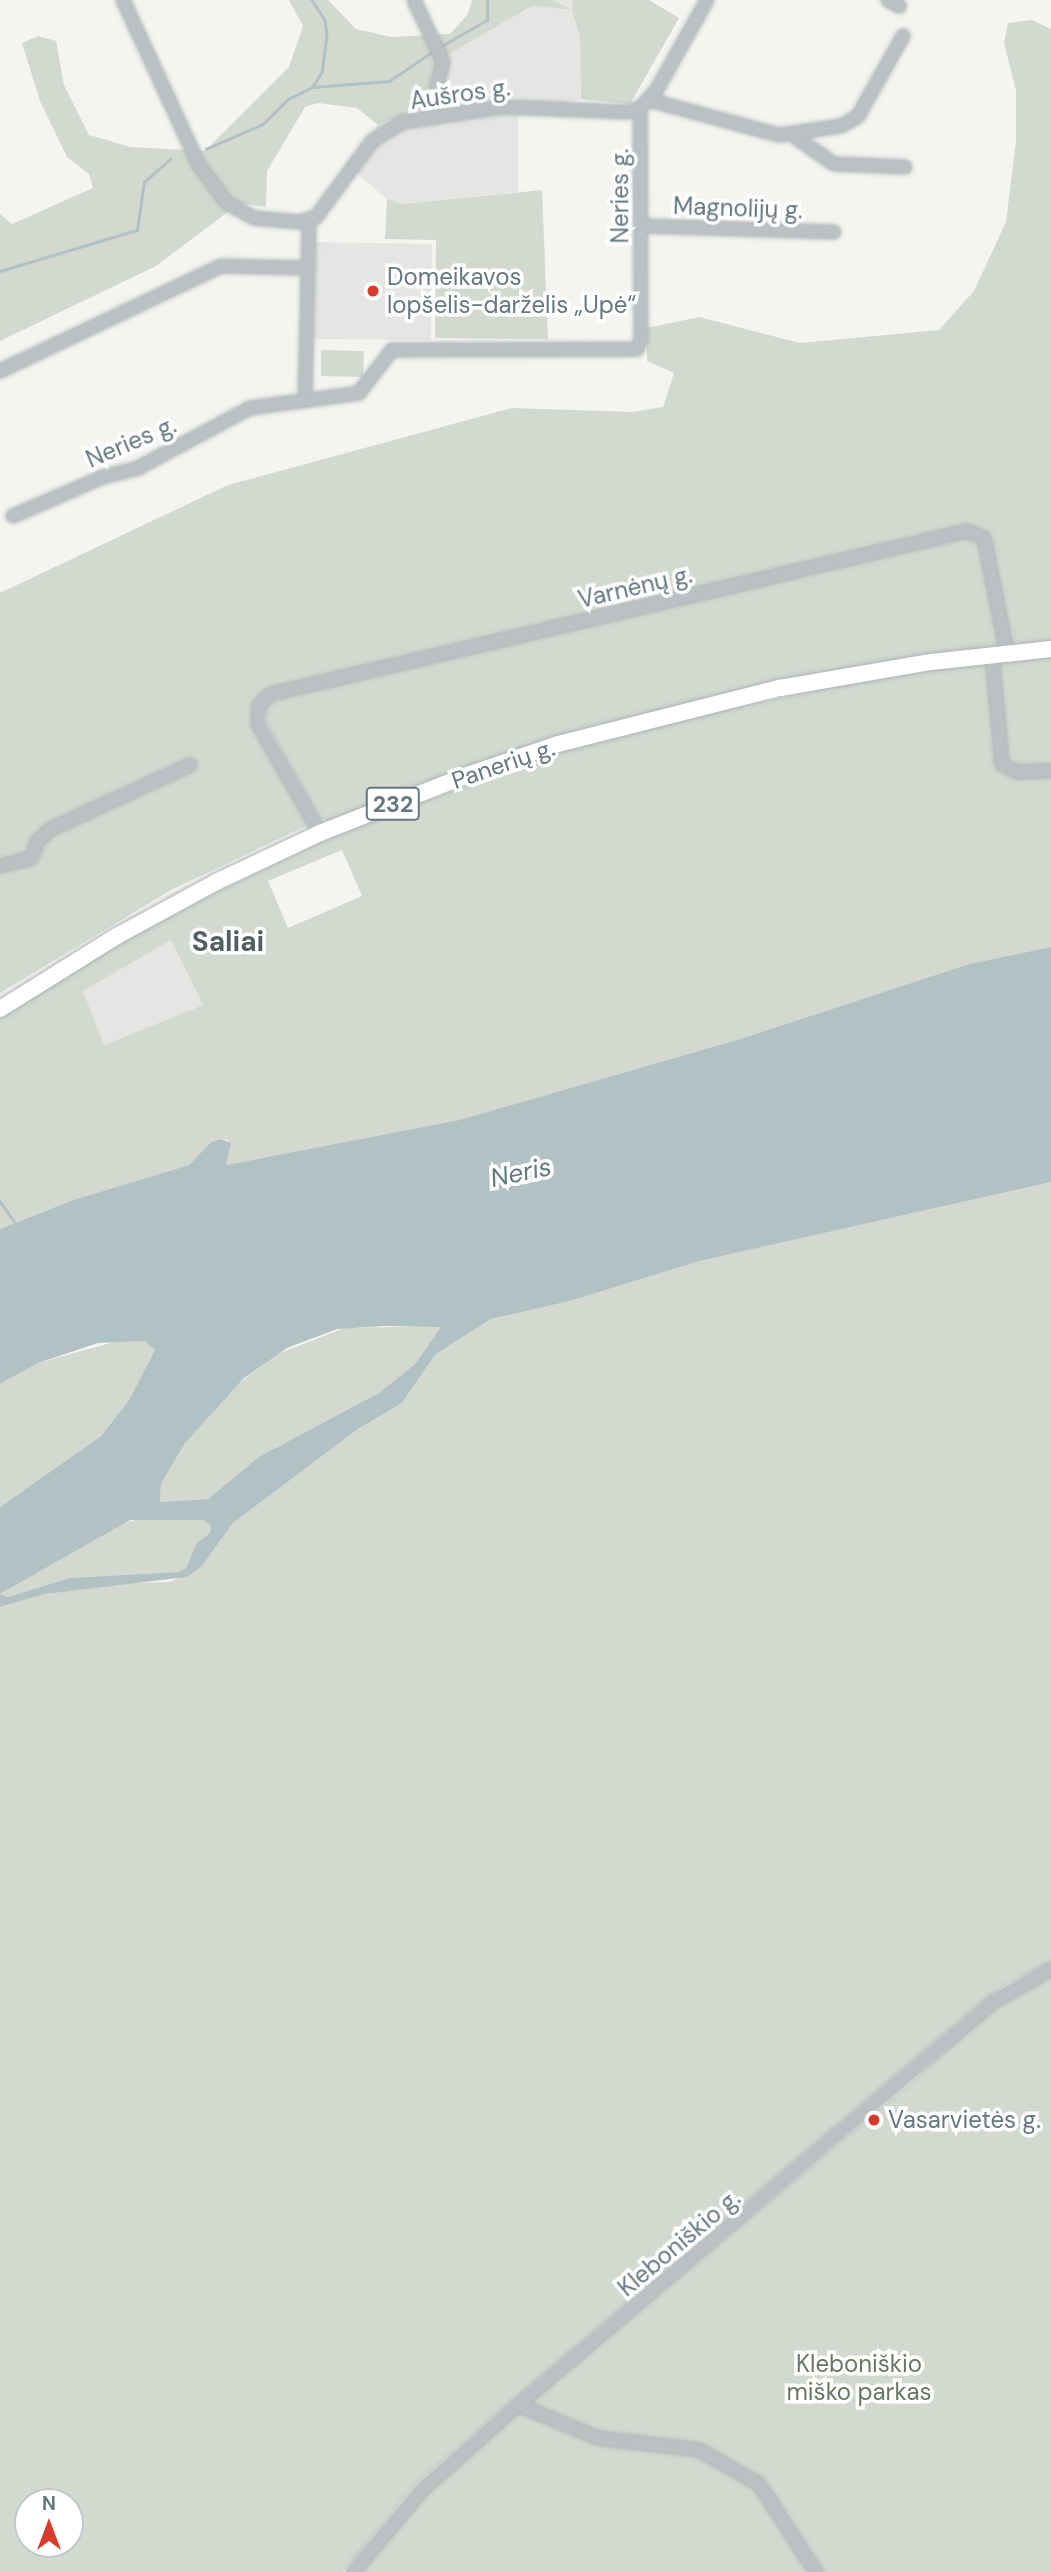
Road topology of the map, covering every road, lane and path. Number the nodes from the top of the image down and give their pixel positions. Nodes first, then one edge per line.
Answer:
1 (123, 0) edge
2 (414, 0) edge
3 (707, 0) edge
4 (903, 37) dead end
5 (644, 104) junction
6 (430, 116) junction
7 (791, 134) junction
8 (905, 167) dead end
9 (309, 220) junction
10 (641, 226) junction
11 (834, 232) dead end
12 (308, 268) junction
13 (0, 371) edge
14 (305, 401) junction
15 (13, 516) dead end
16 (1051, 649) edge
17 (1000, 653) junction
18 (190, 765) dead end
19 (1051, 771) edge
20 (320, 833) junction
21 (0, 866) edge
22 (0, 1009) edge
23 (1051, 1969) edge
24 (518, 2404) junction
25 (353, 2572) edge
26 (816, 2572) edge

1 - 9 street
2 - 6 street
3 - 5 street
4 - 7 street
5 - 6 street, Aušros g.
5 - 7 street
5 - 10 street, Neries g.
6 - 9 street, Aušros g.
7 - 8 street
9 - 12 street
10 - 11 street, Magnolijų g.
10 - 14 street, Neries g.
12 - 13 street
12 - 14 street
14 - 15 street, Neries g.
16 - 17 main road, Panerių g. / 232
17 - 19 street
17 - 20 main road, Panerių g. / 232
17 - 20 street, Varnėnų g.
18 - 21 street
20 - 22 main road, Panerių g. / 232
23 - 24 street, Kleboniškio g.
24 - 25 street, Kleboniškio g.
24 - 26 street

